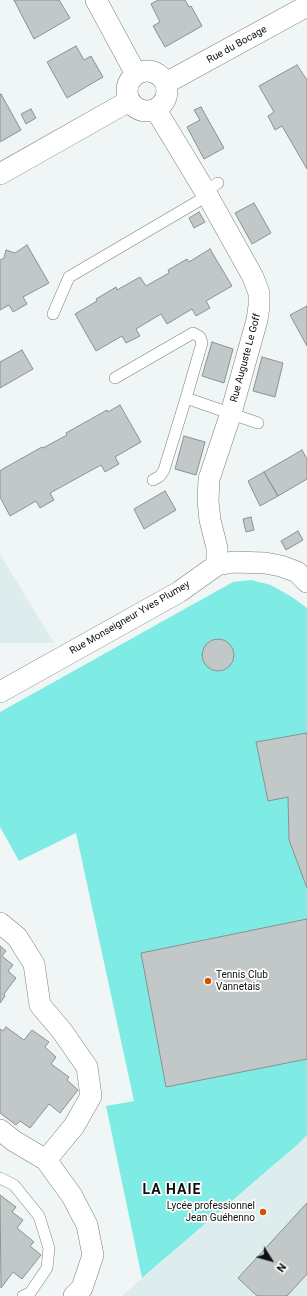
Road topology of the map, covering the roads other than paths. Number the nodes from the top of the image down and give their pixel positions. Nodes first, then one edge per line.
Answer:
1 (96, 0) edge
2 (307, 6) edge
3 (136, 74) junction
4 (166, 83) junction
5 (129, 101) junction
6 (156, 110) junction
7 (0, 174) edge
8 (210, 190) junction
9 (53, 314) dead end
10 (115, 378) dead end
11 (186, 398) junction
12 (231, 413) junction
13 (258, 423) dead end
14 (153, 480) dead end
15 (217, 565) junction
16 (307, 582) edge
17 (0, 692) edge
18 (0, 923) edge
19 (0, 1130) edge
20 (46, 1160) junction
21 (0, 1178) edge
22 (29, 1295) edge
23 (74, 1296) edge

1 - 3 street
2 - 4 street, Rue du Bocage
3 - 4 street
3 - 5 street
4 - 6 street
5 - 6 street
5 - 7 street
6 - 8 street, Rue Auguste Le Goff
8 - 9 lane
8 - 12 street, Rue Auguste Le Goff
10 - 11 lane
11 - 12 lane, Rue Auguste Le Goff
11 - 14 lane
12 - 13 lane, Rue Auguste Le Goff
12 - 15 street, Rue Auguste Le Goff
15 - 16 street, Rue Monseigneur Yves Plumey
15 - 17 street, Rue Monseigneur Yves Plumey
18 - 20 street
19 - 20 street
20 - 23 street
21 - 22 lane

